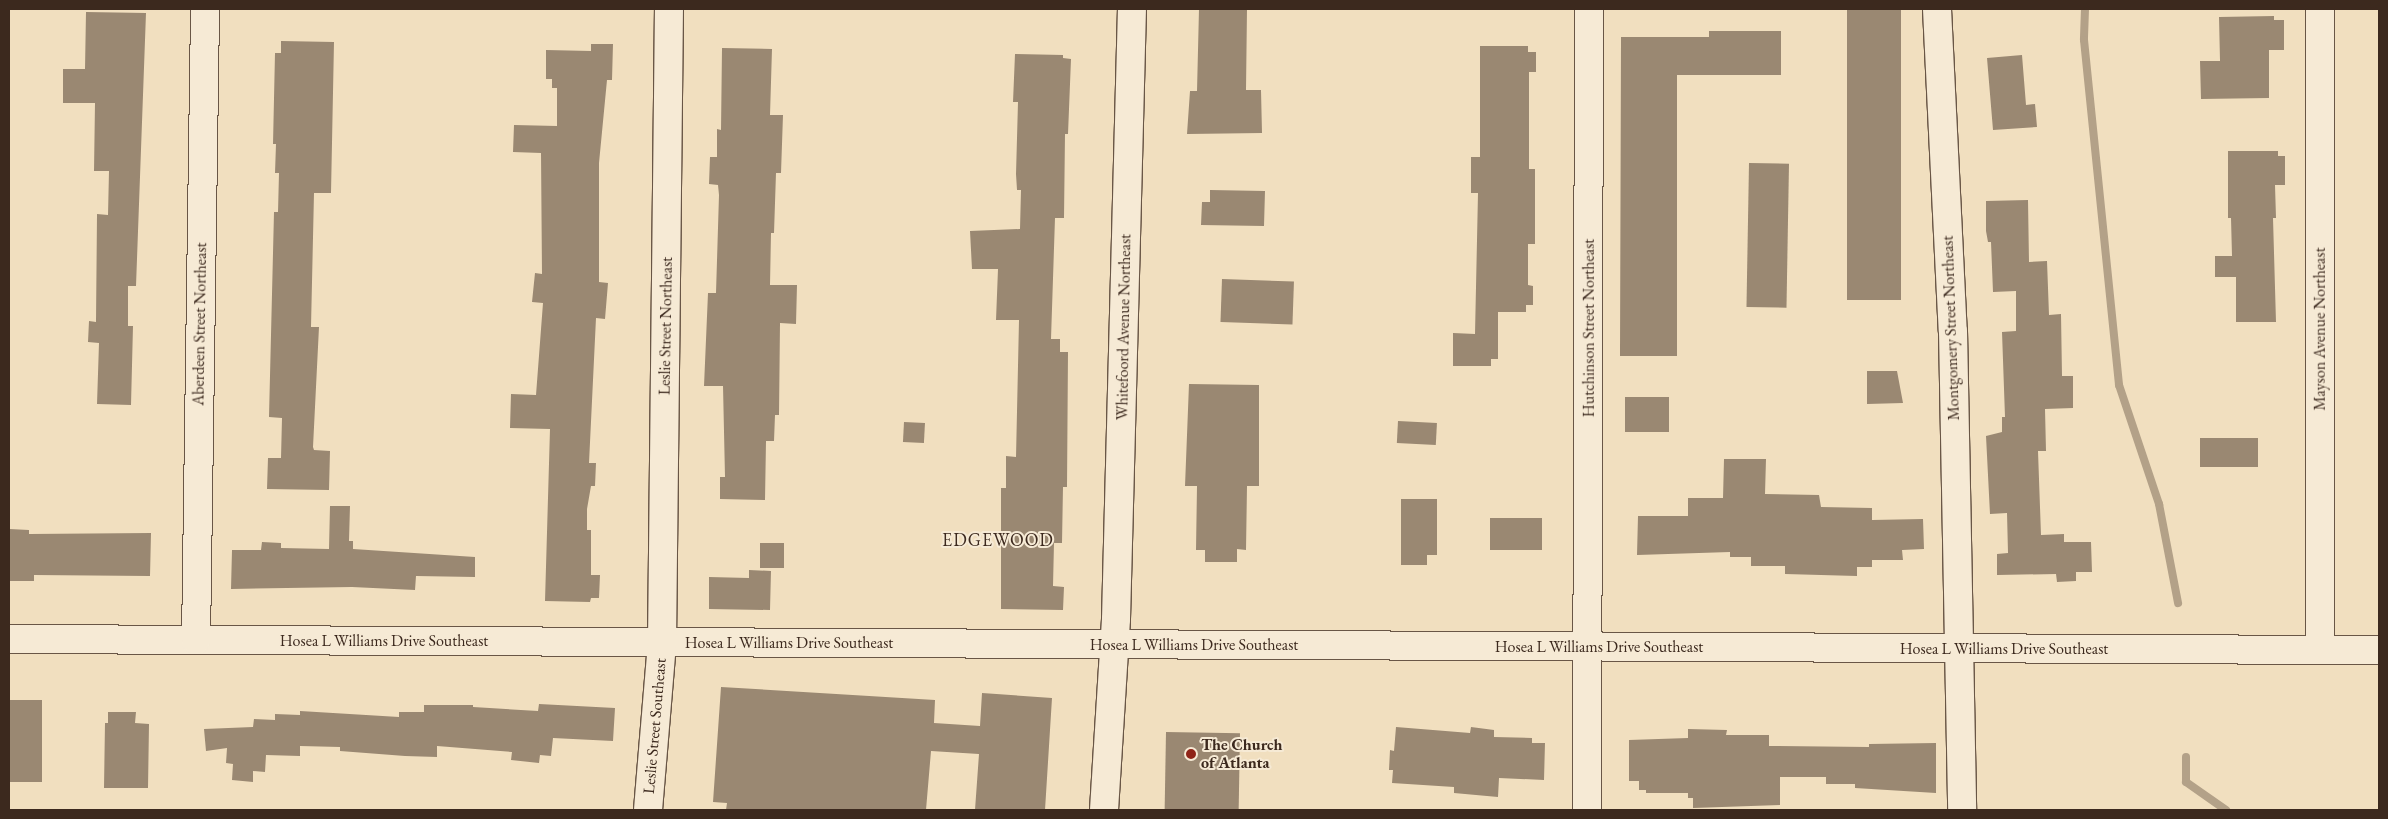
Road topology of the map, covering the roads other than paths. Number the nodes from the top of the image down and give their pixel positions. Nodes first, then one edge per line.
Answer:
1 (205, 9) edge
2 (669, 9) edge
3 (1132, 9) edge
4 (1589, 9) edge
5 (1937, 9) edge
6 (2320, 9) edge
7 (9, 639) edge
8 (196, 640) junction
9 (662, 642) junction
10 (1115, 645) junction
11 (1588, 647) junction
12 (1958, 648) junction
13 (2320, 650) junction
14 (2379, 650) edge
15 (648, 810) edge
16 (1104, 810) edge
17 (1587, 810) edge
18 (1962, 810) edge

1 - 8 street, Aberdeen Street Northeast
2 - 9 street, Leslie Street Northeast
3 - 10 street, Whitefoord Avenue Northeast
4 - 11 street, Hutchinson Street Northeast
5 - 12 street, Montgomery Street Northeast
6 - 13 street, Mayson Avenue Northeast
7 - 8 street, Hosea L Williams Drive Southeast
8 - 9 street, Hosea L Williams Drive Southeast
9 - 10 street, Hosea L Williams Drive Southeast
9 - 15 street, Leslie Street Southeast
10 - 11 street, Hosea L Williams Drive Southeast
10 - 16 street, Whitefoord Avenue Northeast
11 - 12 street, Hosea L Williams Drive Southeast
11 - 17 street, Hutchinson Street Northeast
12 - 13 street, Hosea L Williams Drive Southeast
12 - 18 street, Montgomery Street Northeast
13 - 14 street, Hosea L Williams Drive Southeast

